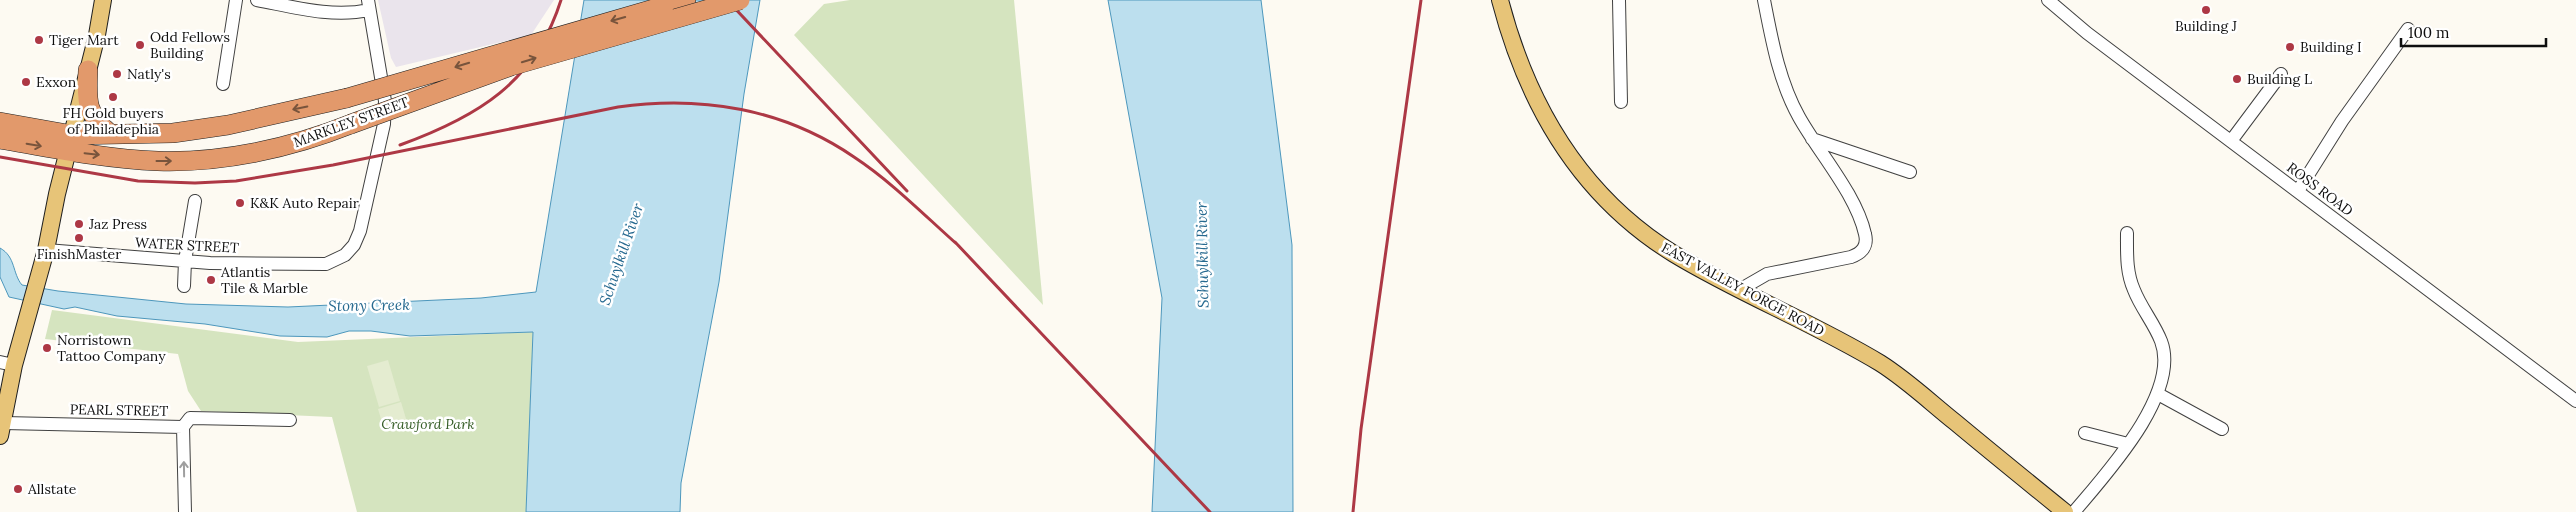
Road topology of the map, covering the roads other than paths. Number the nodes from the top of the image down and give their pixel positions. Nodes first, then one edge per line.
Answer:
1 (103, 0) edge
2 (236, 0) edge
3 (257, 0) edge
4 (686, 0) edge
5 (740, 0) edge
6 (1500, 0) edge
7 (1619, 0) edge
8 (1764, 0) edge
9 (2048, 0) edge
10 (369, 5) edge
11 (664, 14) junction
12 (2408, 28) dead end
13 (88, 70) junction
14 (2281, 74) dead end
15 (223, 84) dead end
16 (1621, 102) dead end
17 (0, 122) edge
18 (109, 133) junction
19 (0, 139) edge
20 (1812, 139) junction
21 (2231, 140) junction
22 (71, 143) junction
23 (1910, 172) dead end
24 (2298, 191) junction
25 (194, 201) dead end
26 (2127, 233) dead end
27 (45, 256) junction
28 (185, 261) junction
29 (184, 286) dead end
30 (1741, 289) junction
31 (7, 363) edge
32 (2158, 394) junction
33 (2576, 401) edge
34 (290, 420) dead end
35 (183, 427) junction
36 (2, 429) edge
37 (2222, 429) dead end
38 (2086, 433) dead end
39 (2128, 444) junction
40 (185, 512) edge
41 (2065, 512) edge
42 (2074, 512) edge

1 - 13 main road
2 - 15 street
3 - 10 street
4 - 11 highway
5 - 11 highway, bridge
6 - 30 main road, EAST VALLEY FORGE ROAD
7 - 16 street
8 - 20 street
9 - 21 street, ROSS ROAD
10 - 28 street, WATER STREET
11 -> 18 highway, MARKLEY STREET, bridge
22 -> 11 highway, MARKLEY STREET, bridge
12 - 24 street
13 - 18 highway
13 - 22 main road
14 - 21 street
17 - 22 highway, MARKLEY STREET
18 - 22 highway, MARKLEY STREET
19 -> 22 highway, MARKLEY STREET
20 - 23 street
20 - 30 street
21 - 24 street, ROSS ROAD
22 - 27 main road
24 - 33 street, ROSS ROAD
25 - 28 street
26 - 32 street
27 - 28 street, WATER STREET
27 - 31 main road
28 - 29 street
30 - 41 main road, EAST VALLEY FORGE ROAD
31 - 36 main road
32 - 37 street
32 - 39 street
34 - 35 street, PEARL STREET
35 - 36 street, PEARL STREET
40 -> 35 street
38 - 39 street
39 - 42 street

